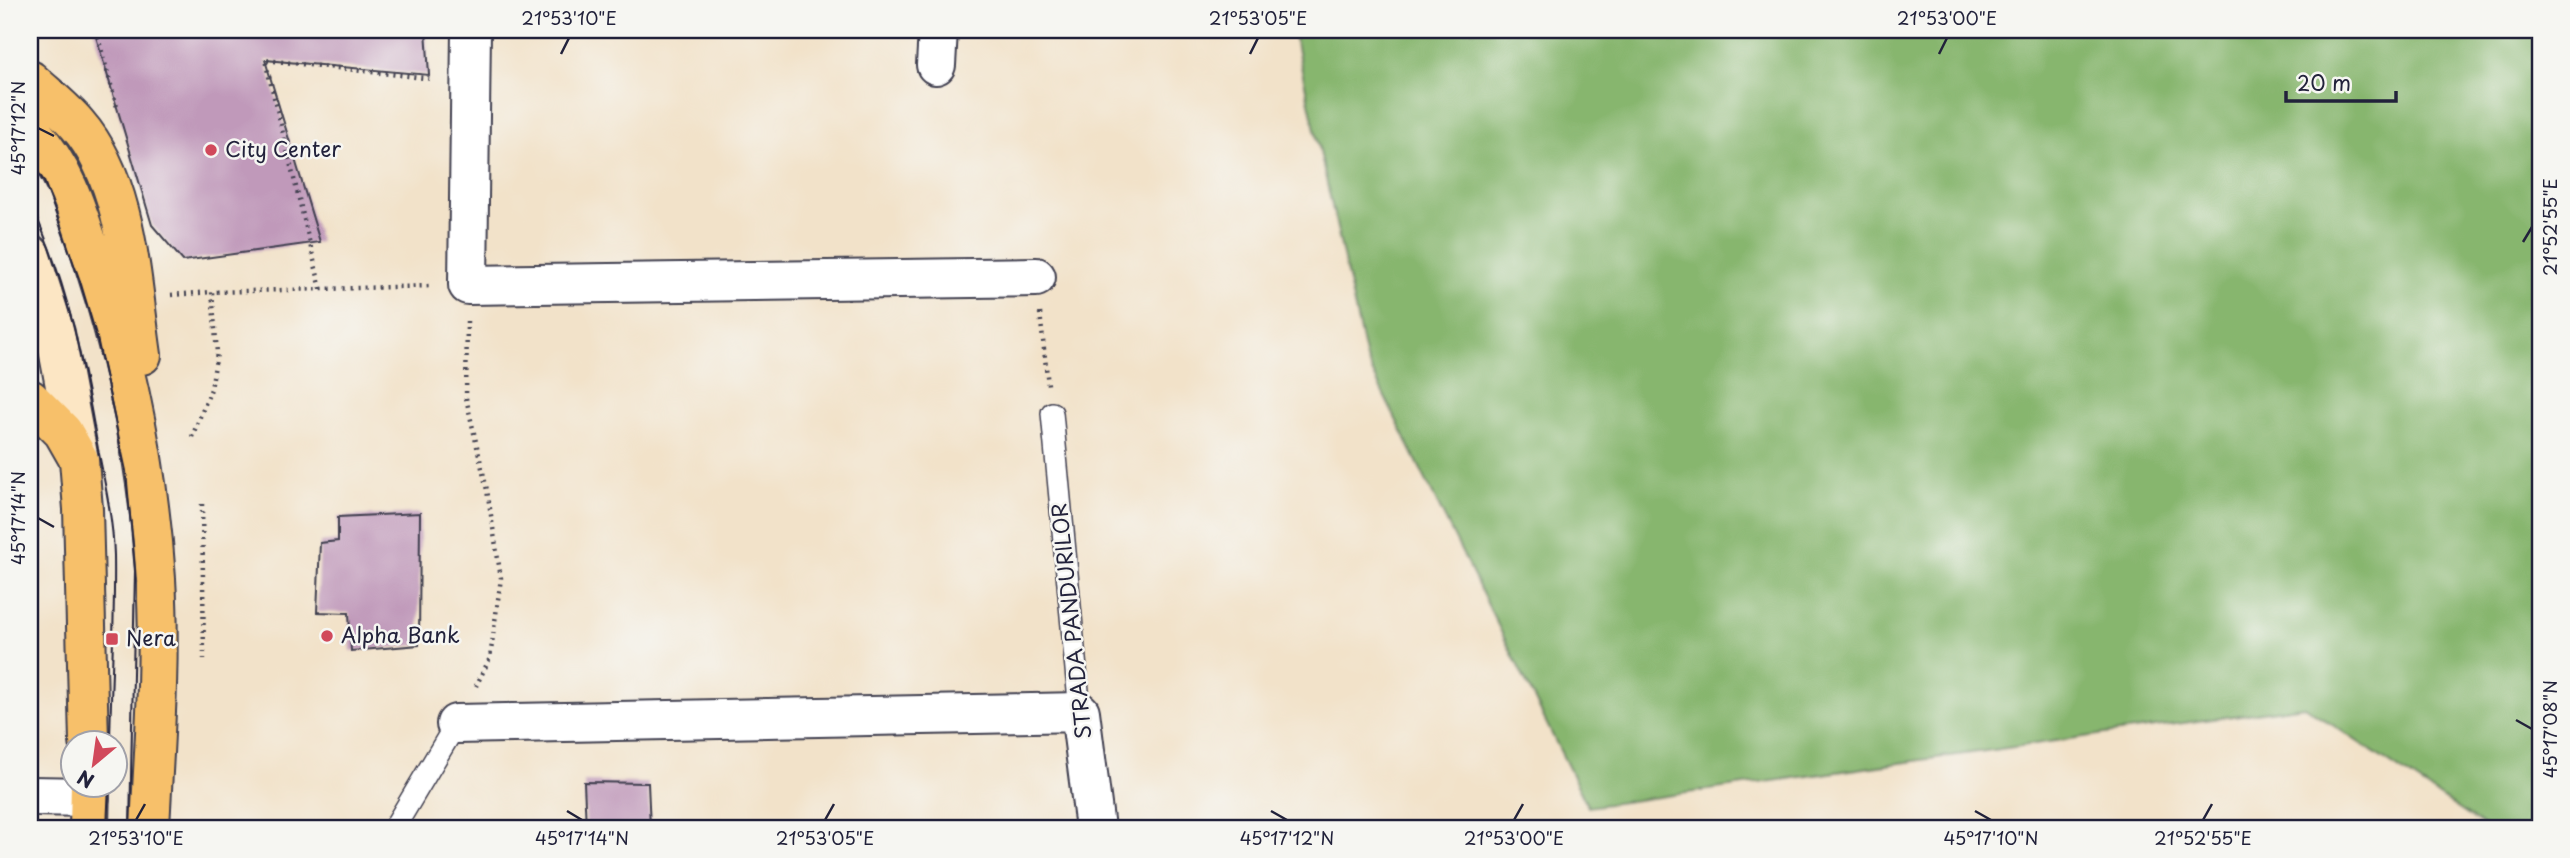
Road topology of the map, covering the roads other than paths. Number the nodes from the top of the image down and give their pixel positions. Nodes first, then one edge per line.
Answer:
1 (471, 30) edge
2 (30, 80) edge
3 (30, 129) edge
4 (30, 254) edge
5 (1036, 277) road end
6 (30, 399) edge
7 (1052, 413) road end
8 (79, 460) junction
9 (156, 579) junction
10 (1080, 712) junction
11 (456, 724) joint
12 (89, 728) edge
13 (30, 796) edge
14 (89, 803) edge
15 (150, 828) edge
16 (394, 828) edge
17 (1095, 828) edge

1 - 5 street
2 - 9 main road
3 - 9 main road
4 - 8 main road
6 - 8 main road
7 - 10 lane, STRADA PANDURILOR
8 - 12 main road
9 - 15 main road
10 - 11 street
10 - 17 street, STRADA PANDURILOR
11 - 16 lane
13 - 14 street

